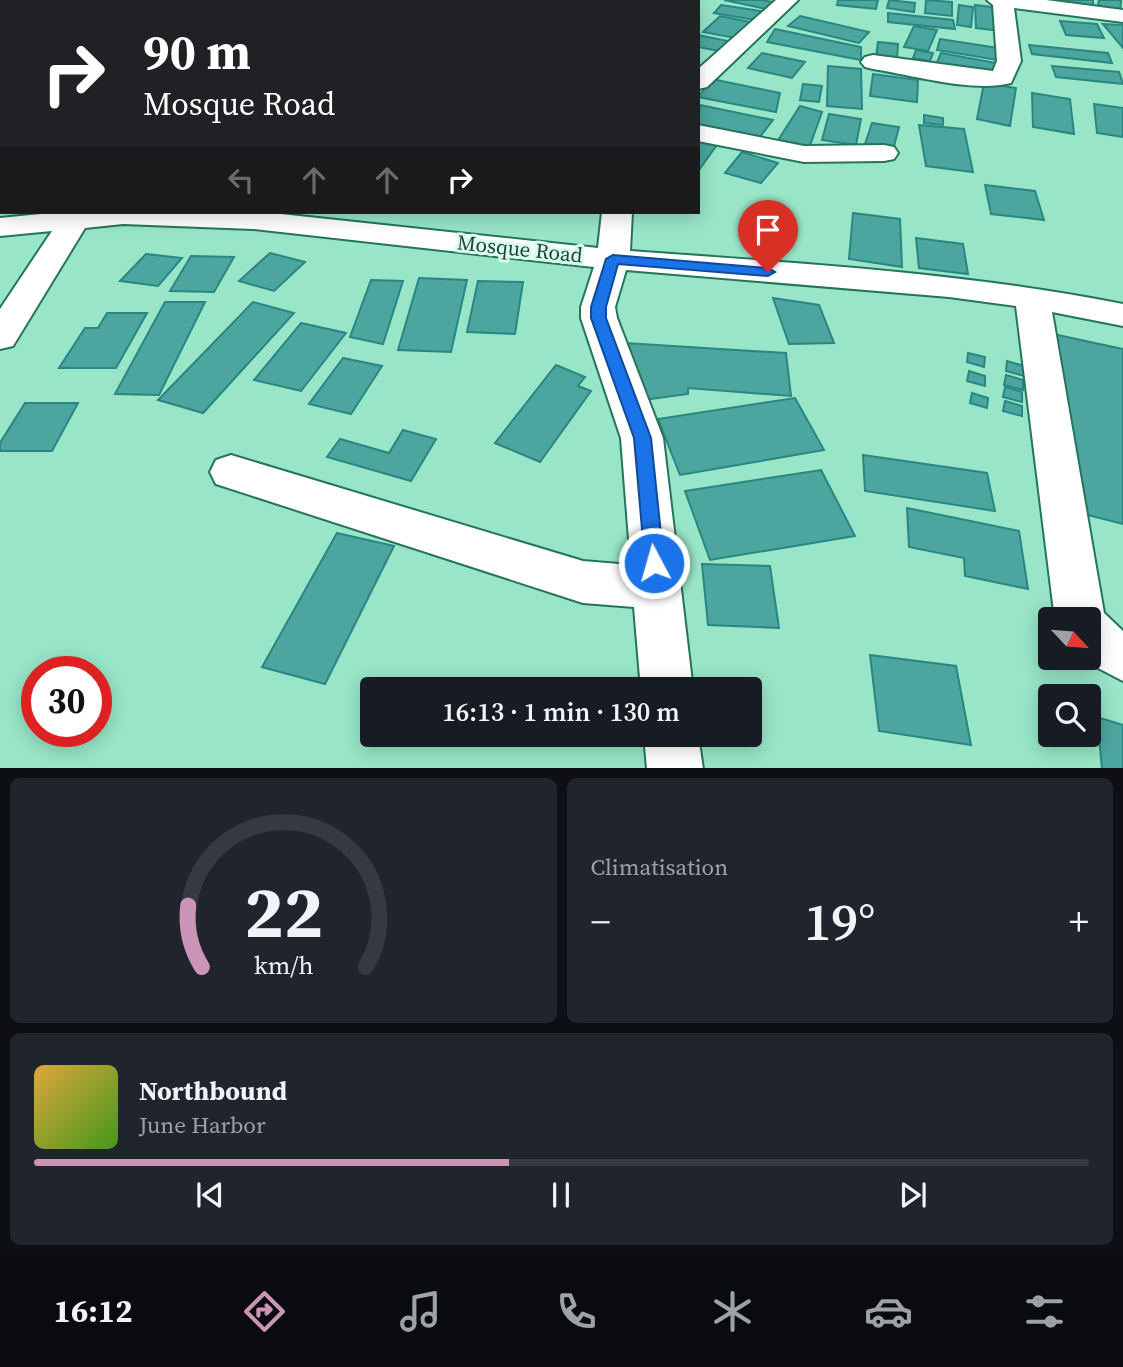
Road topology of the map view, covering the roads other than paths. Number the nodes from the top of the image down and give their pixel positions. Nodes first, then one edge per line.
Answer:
1 (788, 0) edge
2 (997, 0) edge
3 (1003, 1) edge
4 (1123, 16) edge
5 (873, 62) dead end
6 (700, 80) edge
7 (700, 133) edge
8 (884, 153) dead end
9 (116, 214) edge
10 (617, 214) edge
11 (76, 218) junction
12 (0, 227) edge
13 (451, 227) edge
14 (613, 259) junction
15 (1032, 298) junction
16 (1123, 315) edge
17 (0, 337) edge
18 (231, 472) dead end
19 (657, 588) junction
20 (1078, 607) edge
21 (1101, 646) edge
22 (1123, 657) edge
23 (666, 677) edge
24 (672, 747) edge
25 (675, 768) edge

1 - 6 street
2 - 3 street
3 - 4 street
3 - 5 street
7 - 8 street
9 - 11 street, Mosque Road
9 - 13 street, Mosque Road
10 - 14 street
11 - 12 street, Mosque Road
11 - 17 street
13 - 14 street, Mosque Road
14 - 15 street, Mosque Road
14 - 19 street
15 - 16 street, Mosque Road
15 - 20 street
18 - 19 street
19 - 23 street
21 - 22 street
24 - 25 street

